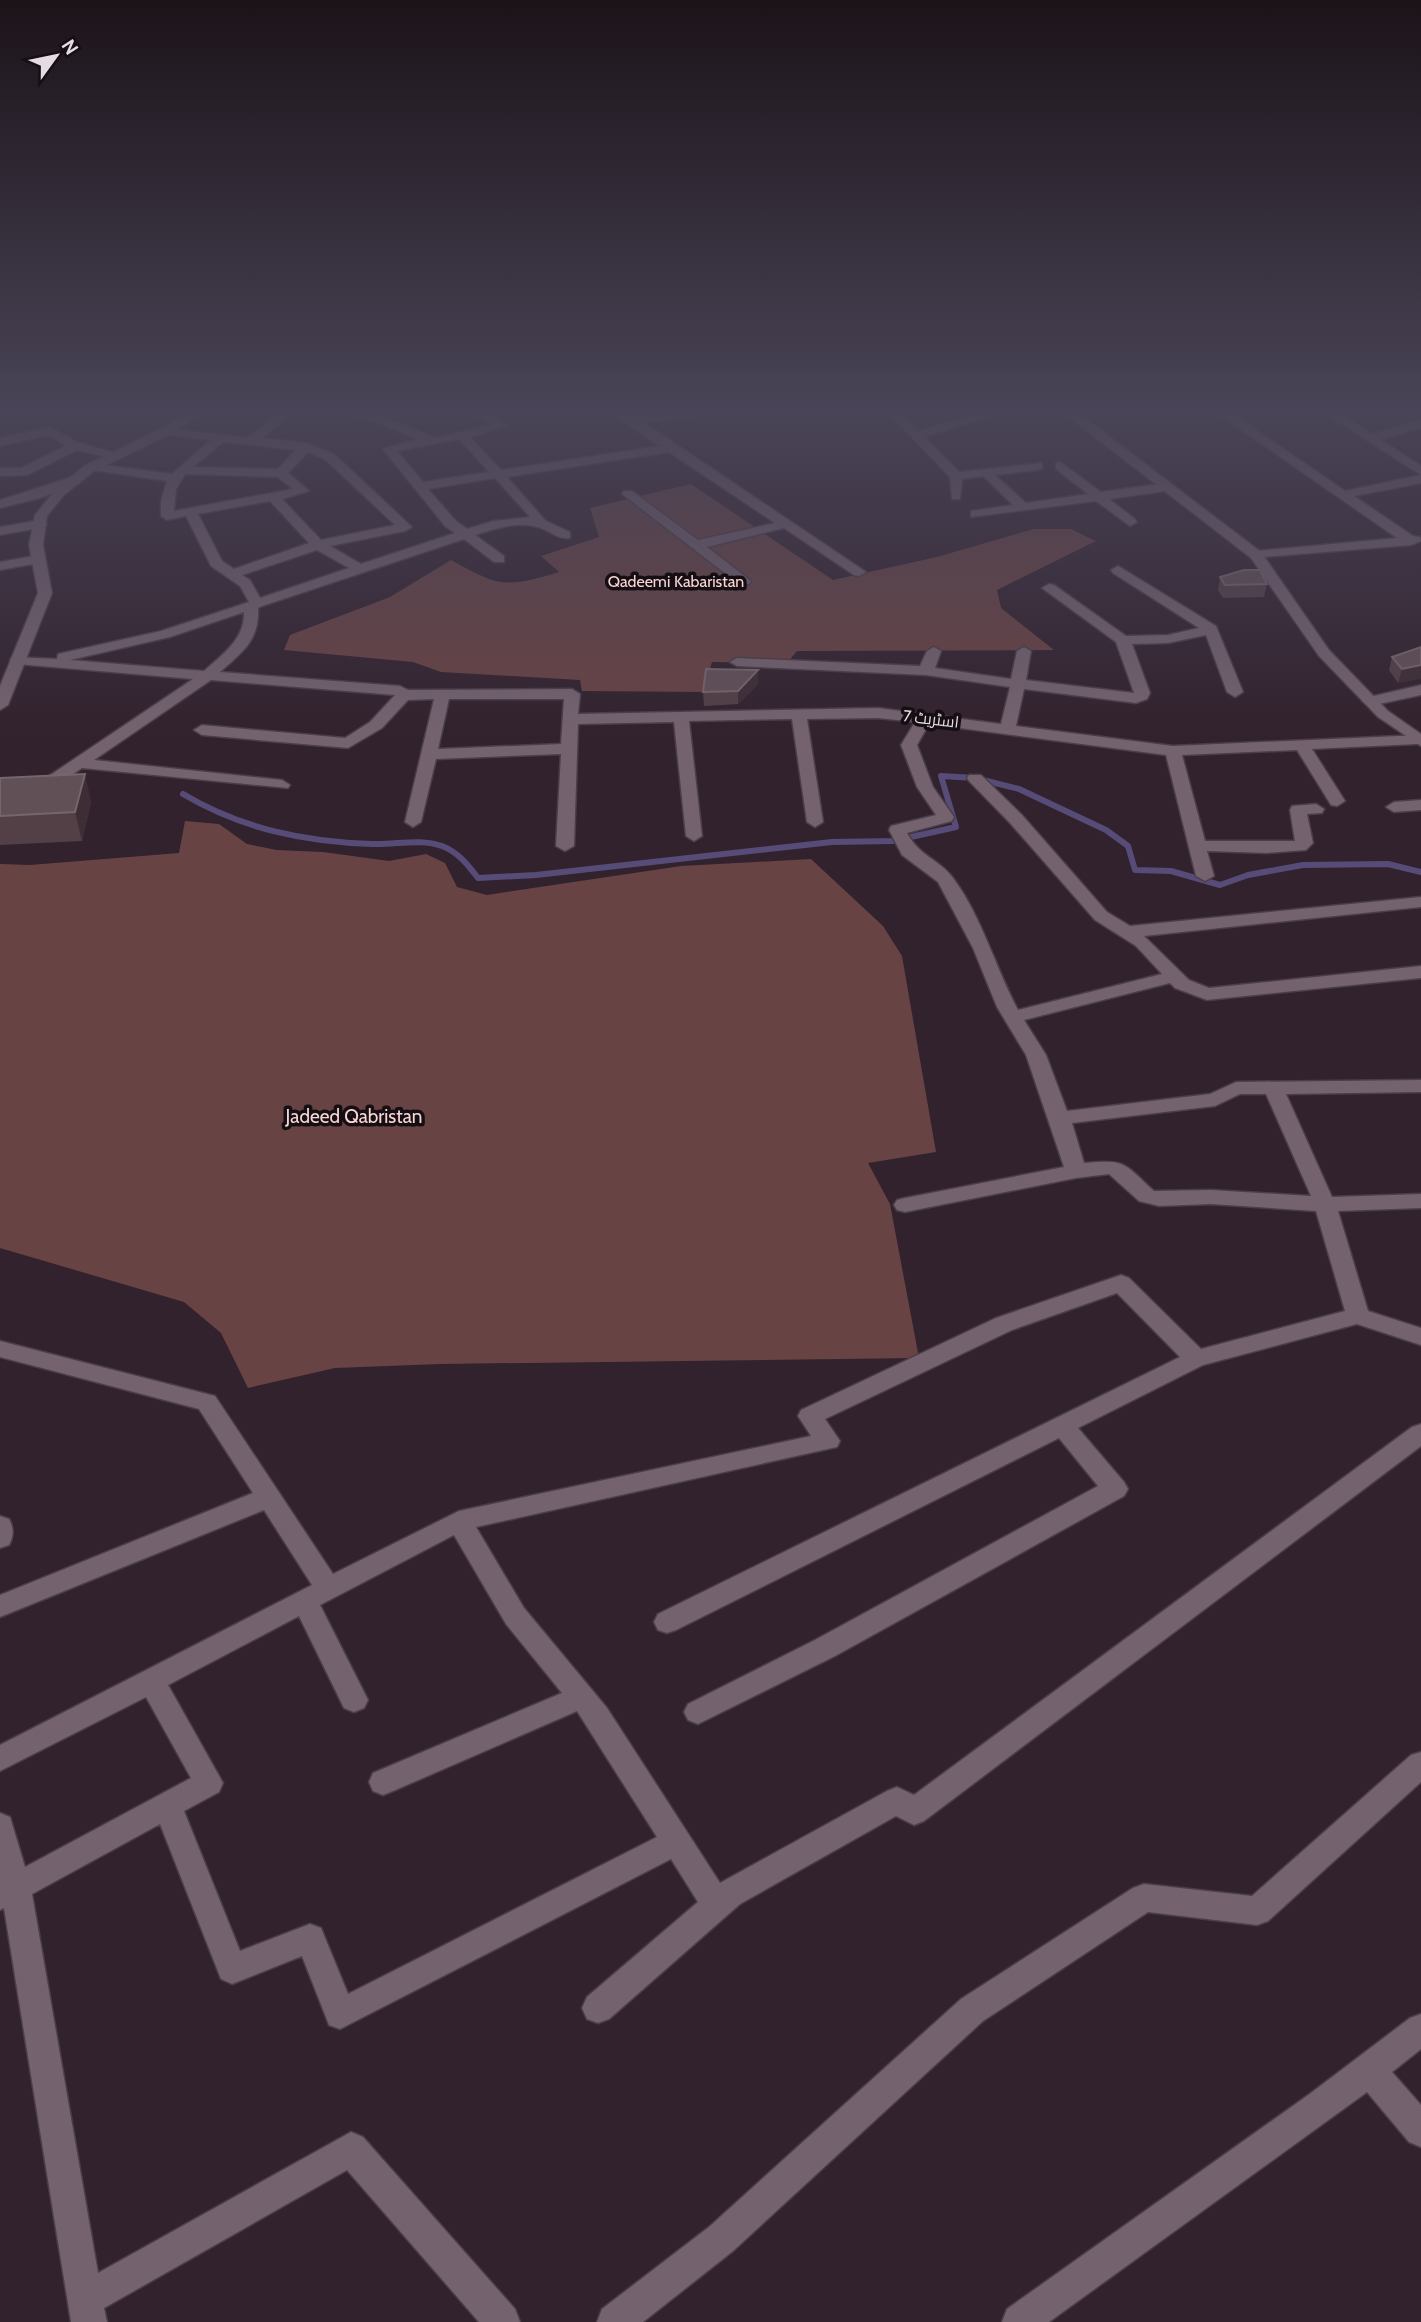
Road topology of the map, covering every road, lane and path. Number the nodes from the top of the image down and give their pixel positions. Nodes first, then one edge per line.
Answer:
1 (42, 514) edge
2 (191, 514) edge
3 (290, 514) edge
4 (391, 514) edge
5 (443, 514) edge
6 (534, 514) edge
7 (655, 514) edge
8 (771, 514) edge
9 (1120, 514) edge
10 (1202, 514) edge
11 (1374, 514) edge
12 (540, 521) junction
13 (1130, 522) dead end
14 (40, 524) junction
15 (786, 524) junction
16 (0, 531) edge
17 (465, 534) junction
18 (565, 535) dead end
19 (1416, 540) edge
20 (318, 545) junction
21 (696, 545) junction
22 (1256, 555) junction
23 (39, 559) junction
24 (499, 559) dead end
25 (0, 566) edge
26 (360, 569) junction
27 (1118, 570) dead end
28 (859, 572) dead end
29 (232, 575) junction
30 (744, 581) dead end
31 (1049, 588) dead end
32 (254, 605) junction
33 (1211, 629) junction
34 (1123, 640) junction
35 (934, 651) dead end
36 (1024, 651) dead end
37 (43, 662) junction
38 (737, 662) dead end
39 (11, 664) edge
40 (926, 671) junction
41 (206, 677) junction
42 (1018, 684) junction
43 (1421, 690) edge
44 (1236, 692) dead end
45 (404, 695) junction
46 (442, 697) junction
47 (1370, 701) junction
48 (0, 705) edge
49 (681, 716) junction
50 (799, 716) junction
51 (925, 718) junction
52 (570, 719) junction
53 (202, 730) dead end
54 (1007, 730) junction
55 (1419, 740) edge
56 (1301, 744) junction
57 (568, 749) junction
58 (1173, 751) junction
59 (429, 754) junction
60 (78, 763) junction
61 (975, 778) dead end
62 (282, 785) dead end
63 (0, 794) edge
64 (1337, 801) dead end
65 (1421, 805) edge
66 (1394, 807) dead end
67 (1316, 809) dead end
68 (413, 822) dead end
69 (815, 822) dead end
70 (694, 836) dead end
71 (565, 846) dead end
72 (1197, 846) junction
73 (1205, 876) dead end
74 (1421, 902) edge
75 (1126, 932) junction
76 (1421, 972) edge
77 (1175, 976) junction
78 (1013, 1017) junction
79 (1421, 1086) edge
80 (1273, 1087) junction
81 (1060, 1118) junction
82 (1076, 1171) junction
83 (1421, 1201) edge
84 (1325, 1204) junction
85 (905, 1205) dead end
86 (1358, 1316) junction
87 (1421, 1337) edge
88 (0, 1349) edge
89 (1196, 1359) junction
90 (1062, 1425) junction
91 (1421, 1433) edge
92 (269, 1497) junction
93 (459, 1521) junction
94 (0, 1526) edge
95 (0, 1538) edge
96 (317, 1595) junction
97 (0, 1606) edge
98 (667, 1622) dead end
99 (152, 1681) junction
100 (581, 1697) junction
101 (354, 1700) dead end
102 (698, 1712) dead end
103 (0, 1759) edge
104 (1421, 1763) edge
105 (383, 1782) dead end
106 (167, 1806) junction
107 (0, 1826) edge
108 (676, 1842) junction
109 (8, 1893) edge
110 (716, 1904) junction
111 (598, 2008) dead end
112 (1421, 2029) edge
113 (1370, 2071) junction
114 (1421, 2130) edge
115 (88, 2311) edge
116 (502, 2322) edge
117 (615, 2322) edge
118 (1020, 2322) edge

1 - 14 street
2 - 29 street
3 - 20 street
4 - 20 street
5 - 17 street
6 - 12 street
7 - 21 street
8 - 15 street
9 - 13 street
10 - 22 street
11 - 19 street
12 - 17 street
12 - 18 street
14 - 16 street
14 - 23 street
15 - 21 street
15 - 28 street
17 - 24 street
17 - 26 street
19 - 22 street
20 - 26 street
20 - 29 street
21 - 30 street
22 - 47 street
23 - 25 street
23 - 39 street
26 - 32 street
27 - 33 street
29 - 32 street
31 - 34 street
32 - 37 street
32 - 41 street
33 - 34 street
33 - 44 street
34 - 42 street
35 - 40 street
36 - 42 street
37 - 39 street
37 - 41 street
38 - 40 street
39 - 48 street
40 - 42 street
41 - 45 street
41 - 60 street
42 - 54 street
43 - 47 street
45 - 46 street
45 - 53 street
46 - 52 street
46 - 59 street
47 - 55 street
49 - 50 street, اسٹریٹ 7
49 - 52 street, اسٹریٹ 7
49 - 70 street
50 - 51 street, اسٹریٹ 7
50 - 69 street
51 - 54 street, اسٹریٹ 7
51 - 78 street
52 - 57 street
54 - 58 street, اسٹریٹ 7
55 - 56 street, اسٹریٹ 7
56 - 58 street, اسٹریٹ 7
56 - 64 street
57 - 59 street
57 - 71 street
58 - 72 street
59 - 68 street
60 - 62 street
60 - 63 street
61 - 75 street
65 - 66 street
67 - 72 street
72 - 73 street
74 - 75 street
75 - 77 street
76 - 77 street
77 - 78 street
78 - 81 street
79 - 80 street
80 - 81 street
80 - 84 street
81 - 82 street
82 - 84 street
82 - 85 street
83 - 84 street
84 - 86 street
86 - 87 street
86 - 89 street
88 - 92 street
89 - 90 street
89 - 93 street
90 - 98 street
90 - 102 street
91 - 110 street
92 - 96 street
92 - 97 street
93 - 96 street
93 - 100 street
94 - 95 street
96 - 99 street
96 - 101 street
99 - 103 street
99 - 106 street
100 - 105 street
100 - 108 street
104 - 117 street
106 - 108 street
106 - 109 street
107 - 109 street
108 - 110 street
109 - 115 street
110 - 111 street
112 - 113 street
113 - 114 street
113 - 118 street
115 - 116 street

